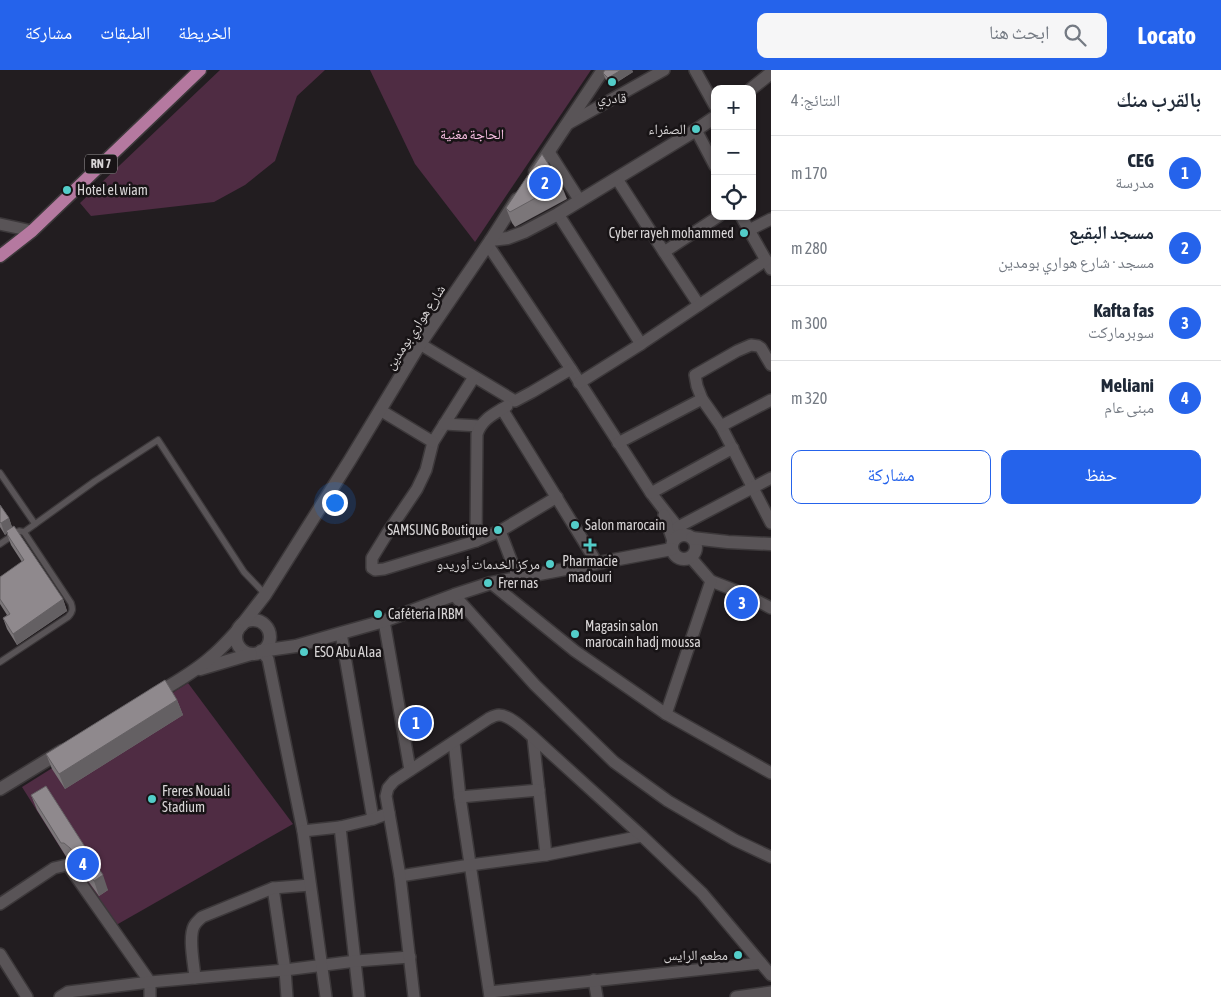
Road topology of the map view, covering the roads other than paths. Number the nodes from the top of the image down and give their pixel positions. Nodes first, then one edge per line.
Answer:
1 (200, 70) edge
2 (603, 70) edge
3 (664, 70) edge
4 (695, 70) edge
5 (771, 73) edge
6 (756, 85) edge
7 (711, 99) edge
8 (711, 120) edge
9 (566, 124) junction
10 (696, 130) junction
11 (549, 152) junction
12 (711, 158) edge
13 (617, 179) junction
14 (580, 201) junction
15 (558, 214) junction
16 (771, 219) edge
17 (713, 220) edge
18 (743, 220) edge
19 (0, 224) edge
20 (749, 230) junction
21 (32, 231) junction
22 (490, 243) junction
23 (664, 252) junction
24 (0, 256) edge
25 (769, 264) edge
26 (699, 305) junction
27 (420, 344) junction
28 (641, 344) junction
29 (771, 365) edge
30 (571, 369) junction
31 (474, 377) junction
32 (579, 383) junction
33 (702, 399) junction
34 (771, 400) edge
35 (515, 401) junction
36 (502, 409) junction
37 (380, 410) junction
38 (444, 424) junction
39 (480, 426) junction
40 (721, 426) junction
41 (433, 442) junction
42 (618, 443) junction
43 (733, 448) junction
44 (0, 473) edge
45 (771, 478) edge
46 (753, 487) junction
47 (651, 493) junction
48 (556, 497) junction
49 (771, 523) edge
50 (35, 524) junction
51 (500, 531) junction
52 (24, 532) junction
53 (680, 538) junction
54 (476, 541) junction
55 (728, 542) junction
56 (0, 544) edge
57 (770, 545) edge
58 (693, 555) junction
59 (597, 563) junction
60 (518, 578) junction
61 (711, 581) junction
62 (491, 583) junction
63 (454, 595) junction
64 (262, 599) junction
65 (771, 608) edge
66 (384, 620) junction
67 (265, 626) junction
68 (239, 628) junction
69 (341, 634) junction
70 (296, 646) junction
71 (256, 652) junction
72 (0, 662) edge
73 (192, 672) junction
74 (142, 702) edge
75 (666, 714) junction
76 (533, 737) junction
77 (454, 742) junction
78 (75, 743) edge
79 (410, 770) junction
80 (771, 773) edge
81 (0, 789) edge
82 (539, 790) junction
83 (460, 797) junction
84 (389, 814) junction
85 (373, 819) junction
86 (340, 827) junction
87 (303, 831) junction
88 (642, 836) junction
89 (546, 855) junction
90 (771, 857) edge
91 (470, 865) junction
92 (400, 876) junction
93 (310, 885) junction
94 (273, 888) junction
95 (0, 904) edge
96 (0, 954) edge
97 (410, 957) junction
98 (356, 961) junction
99 (762, 963) junction
100 (321, 965) junction
101 (286, 970) junction
102 (771, 975) edge
103 (195, 978) junction
104 (594, 980) junction
105 (150, 982) junction
106 (771, 992) edge
107 (490, 994) edge
108 (27, 997) edge
109 (60, 997) edge
110 (150, 997) edge
111 (287, 997) edge
112 (326, 997) edge
113 (359, 997) edge
114 (414, 997) edge
115 (597, 997) edge
116 (736, 997) edge

1 - 21 main road, RN 7
2 - 9 street, شارع هواري بومدين
3 - 9 street
4 - 7 street
5 - 6 street
8 - 10 street
9 - 11 street, شارع هواري بومدين
10 - 12 street
10 - 13 street
11 - 14 street
11 - 22 street, شارع هواري بومدين
13 - 14 street
13 - 23 street
14 - 15 street
15 - 22 street
15 - 28 street
16 - 20 street
17 - 23 street
18 - 20 street
19 - 21 street
20 - 25 street
21 - 24 main road, RN 7
22 - 27 street, شارع هواري بومدين
22 - 30 street
23 - 26 street
25 - 26 street
26 - 28 street
27 - 31 street
27 - 37 street, شارع هواري بومدين
28 - 32 street
29 - 33 street
30 - 32 street
30 - 35 street
31 - 35 street
31 - 38 street
32 - 42 street
33 - 40 street
33 - 42 street
34 - 40 street
35 - 36 street
36 - 39 street
36 - 48 street
37 - 41 street
37 - 64 street, شارع هواري بومدين
38 - 39 street
38 - 41 street
39 - 54 street
40 - 43 street
41 - 54 street
42 - 47 street
43 - 46 street
43 - 47 street
44 - 50 lane
45 - 46 street
46 - 49 street
46 - 53 street
47 - 53 street
48 - 51 street
48 - 59 street
50 - 52 lane
50 - 64 lane
51 - 54 street
51 - 60 street
52 - 56 lane
52 - 72 lane
53 - 55 street
53 - 58 street
53 - 58 street
53 - 59 street
55 - 57 street
55 - 58 street
58 - 61 street
59 - 60 street
60 - 62 street
61 - 65 street
61 - 75 street
62 - 63 street
62 - 75 street
63 - 66 street
63 - 90 street
64 - 67 street
64 - 68 street, شارع هواري بومدين
66 - 69 street
66 - 79 street
67 - 68 street
67 - 70 street
67 - 71 street
68 - 71 street
68 - 73 street, شارع هواري بومدين
69 - 70 street
69 - 85 street
70 - 71 street
71 - 73 street
71 - 87 street
73 - 74 street
75 - 80 street
76 - 77 street
76 - 82 street
76 - 88 street
77 - 79 street
77 - 83 street
78 - 81 street
79 - 84 street
82 - 83 street
82 - 89 street
83 - 91 street
84 - 85 street
84 - 92 street
85 - 86 street
86 - 87 street
86 - 98 street
87 - 93 street
88 - 89 street
88 - 99 street
89 - 91 street
91 - 92 street
91 - 107 street
92 - 97 street
93 - 94 street
93 - 100 street
94 - 101 street
94 - 103 street
95 - 105 street
96 - 108 street
97 - 98 street
97 - 114 street
98 - 100 street
98 - 113 street
99 - 102 street
99 - 104 street
100 - 101 street
100 - 112 street
101 - 103 street
101 - 111 street
103 - 105 street
104 - 107 street
104 - 115 street
105 - 109 street
105 - 110 street
106 - 116 street

